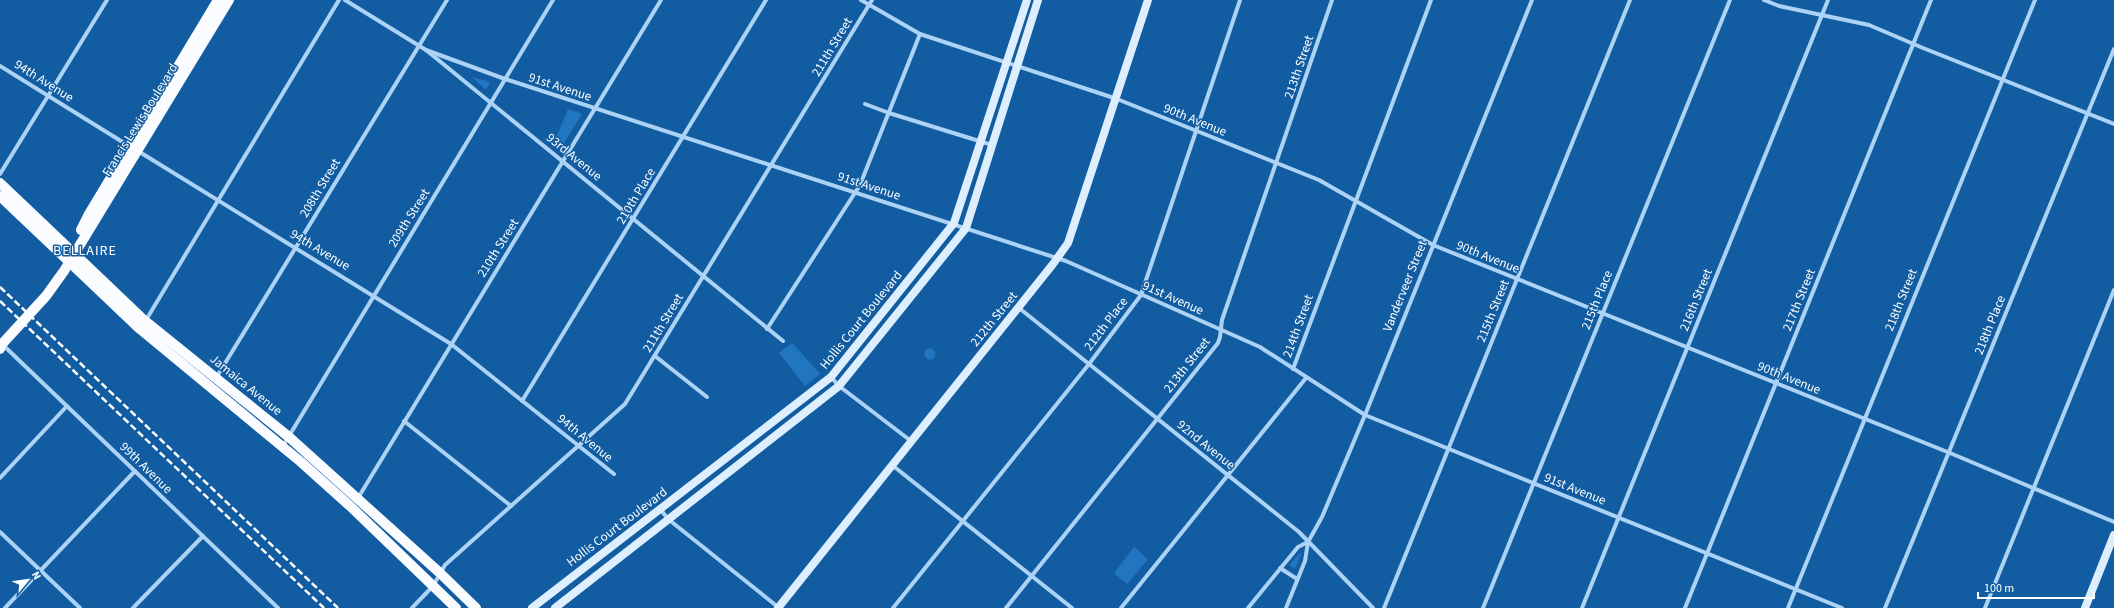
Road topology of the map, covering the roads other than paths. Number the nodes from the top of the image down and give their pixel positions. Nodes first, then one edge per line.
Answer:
1 (107, 0) edge
2 (218, 0) edge
3 (229, 0) edge
4 (339, 0) edge
5 (345, 0) edge
6 (446, 0) edge
7 (554, 0) edge
8 (661, 0) edge
9 (766, 0) edge
10 (862, 0) edge
11 (872, 0) edge
12 (1038, 0) edge
13 (1148, 0) edge
14 (1240, 0) edge
15 (1332, 0) edge
16 (1431, 0) edge
17 (1532, 0) edge
18 (1630, 0) edge
19 (1730, 0) edge
20 (1764, 0) edge
21 (1828, 0) edge
22 (1931, 0) edge
23 (2035, 0) edge
24 (1026, 3) edge
25 (869, 5) junction
26 (1035, 10) junction
27 (1822, 15) junction
28 (920, 34) junction
29 (1913, 44) junction
30 (419, 45) junction
31 (2114, 49) edge
32 (426, 50) junction
33 (1005, 64) junction
34 (0, 66) edge
35 (1018, 68) junction
36 (505, 79) junction
37 (2001, 80) junction
38 (49, 97) junction
39 (1116, 99) junction
40 (492, 104) junction
41 (865, 104) dead end
42 (595, 108) junction
43 (2088, 113) junction
44 (889, 114) junction
45 (2114, 124) edge
46 (1196, 131) junction
47 (683, 137) junction
48 (980, 142) junction
49 (992, 145) junction
50 (133, 148) junction
51 (563, 162) junction
52 (1276, 163) junction
53 (771, 165) junction
54 (0, 174) edge
55 (0, 183) edge
56 (856, 193) junction
57 (0, 196) edge
58 (217, 200) junction
59 (1356, 202) junction
60 (634, 218) junction
61 (954, 224) junction
62 (966, 228) junction
63 (1432, 245) junction
64 (295, 247) junction
65 (72, 258) junction
66 (1058, 258) junction
67 (916, 271) junction
68 (703, 276) junction
69 (926, 279) junction
70 (1517, 279) junction
71 (2114, 290) edge
72 (374, 295) junction
73 (1141, 295) junction
74 (1018, 308) junction
75 (1602, 314) junction
76 (142, 324) junction
77 (872, 325) junction
78 (767, 329) junction
79 (1221, 330) junction
80 (883, 332) junction
81 (782, 341) dead end
82 (451, 344) junction
83 (0, 345) edge
84 (1688, 348) junction
85 (655, 356) junction
86 (1089, 364) junction
87 (1293, 369) junction
88 (831, 377) junction
89 (1306, 378) junction
90 (213, 382) junction
91 (1776, 383) junction
92 (840, 386) junction
93 (707, 397) dead end
94 (522, 401) junction
95 (67, 406) junction
96 (1364, 415) junction
97 (776, 418) junction
98 (1157, 419) junction
99 (1864, 420) junction
100 (404, 421) junction
101 (786, 429) junction
102 (289, 437) junction
103 (911, 441) junction
104 (578, 446) junction
105 (282, 447) junction
106 (1448, 449) junction
107 (1950, 452) junction
108 (720, 462) junction
109 (892, 464) junction
110 (135, 472) junction
111 (614, 474) dead end
112 (729, 474) junction
113 (1228, 476) junction
114 (0, 478) edge
115 (1534, 484) junction
116 (2034, 489) junction
117 (358, 498) junction
118 (350, 506) junction
119 (511, 506) junction
120 (661, 510) junction
121 (1618, 518) junction
122 (668, 519) junction
123 (963, 520) junction
124 (2114, 522) edge
125 (0, 532) edge
126 (2114, 535) edge
127 (203, 536) junction
128 (619, 540) junction
129 (1308, 542) junction
130 (628, 551) junction
131 (1707, 554) junction
132 (1280, 568) junction
133 (41, 571) junction
134 (440, 573) junction
135 (576, 574) junction
136 (1032, 576) junction
137 (1297, 579) junction
138 (585, 585) junction
139 (433, 586) junction
140 (1795, 590) junction
141 (5, 608) edge
142 (80, 608) edge
143 (133, 608) edge
144 (278, 608) edge
145 (412, 608) edge
146 (456, 608) edge
147 (476, 608) edge
148 (532, 608) edge
149 (554, 608) edge
150 (778, 608) edge
151 (893, 608) edge
152 (1006, 608) edge
153 (1072, 608) edge
154 (1122, 608) edge
155 (1248, 608) edge
156 (1286, 608) edge
157 (1373, 608) edge
158 (1384, 608) edge
159 (1483, 608) edge
160 (1582, 608) edge
161 (1685, 608) edge
162 (1788, 608) edge
163 (1842, 608) edge
164 (1884, 608) edge
165 (1985, 608) edge
166 (2085, 608) edge

1 - 38 street
2 - 50 main road, Francis Lewis Boulevard
3 - 50 main road, Francis Lewis Boulevard
4 - 58 street
5 - 30 street, 93rd Avenue
6 - 30 street, 208th Street
7 - 36 street, 209th Street
8 - 42 street, 210th Street
9 - 47 street, 210th Place
10 - 25 street, 90th Avenue
11 - 25 street, 211th Street
12 - 26 main road, Hollis Court Boulevard
13 - 39 main road, 212th Street
14 - 46 street, 212th Place
15 - 52 street, 213th Street
16 - 59 street, 214th Street
17 - 63 street, Vanderveer Street
18 - 70 street, 215th Street
19 - 75 street, 215th Place
20 - 27 street
21 - 27 street, 216th Street
22 - 29 street, 217th Street
23 - 37 street, 218th Street
24 - 26 main road
24 - 33 main road, Hollis Court Boulevard
25 - 28 street, 90th Avenue
25 - 53 street, 211th Street
26 - 35 main road, Hollis Court Boulevard
27 - 29 street
27 - 84 street, 216th Street
28 - 33 street, 90th Avenue
28 - 44 street
29 - 37 street
29 - 91 street, 217th Street
30 - 32 street, 93rd Avenue
30 - 64 street, 208th Street
31 - 43 street, 218th Place
32 - 36 street, 91st Avenue
32 - 40 street, 93rd Avenue
33 - 35 street, 90th Avenue
33 - 48 main road, Hollis Court Boulevard
34 - 38 street, 94th Avenue
35 - 39 street, 90th Avenue
35 - 49 main road, Hollis Court Boulevard
36 - 40 street, 209th Street
36 - 42 street, 91st Avenue
37 - 43 street
37 - 99 street, 218th Street
38 - 50 street, 94th Avenue
38 - 54 street
39 - 46 street, 90th Avenue
39 - 66 main road, 212th Street
40 - 51 street, 93rd Avenue
40 - 72 street, 209th Street
41 - 44 street
42 - 47 street, 91st Avenue
42 - 51 street, 210th Street
43 - 45 street
43 - 107 street, 218th Place
44 - 48 street
44 - 56 street
46 - 52 street, 90th Avenue
46 - 73 street, 212th Place
47 - 53 street, 91st Avenue
47 - 60 street, 210th Place
48 - 49 street
48 - 61 main road, Hollis Court Boulevard
49 - 62 main road, Hollis Court Boulevard
50 - 58 street, 94th Avenue
50 - 65 main road, Francis Lewis Boulevard
51 - 60 street, 93rd Avenue
51 - 82 street, 210th Street
52 - 59 street, 90th Avenue
52 - 79 street, 213th Street
53 - 56 street, 91st Avenue
53 - 68 street, 211th Street
55 - 65 main road, Jamaica Avenue
56 - 61 street, 91st Avenue
56 - 78 street
57 - 65 main road, Jamaica Avenue
58 - 64 street, 94th Avenue
58 - 76 street
59 - 63 street, 90th Avenue
59 - 87 street, 214th Street
60 - 68 street, 93rd Avenue
60 - 94 street, 210th Place
61 - 62 street, 91st Avenue
61 - 67 main road, Hollis Court Boulevard
62 - 66 street, 91st Avenue
62 - 69 main road, Hollis Court Boulevard
63 - 70 street, 90th Avenue
63 - 96 street, Vanderveer Street
64 - 72 street, 94th Avenue
64 - 90 street, 208th Street
65 - 76 main road, Jamaica Avenue
65 - 83 main road, Francis Lewis Boulevard
66 - 73 street, 91st Avenue
66 - 74 main road, 212th Street
67 - 69 main road
67 - 77 main road, Hollis Court Boulevard
68 - 78 street, 93rd Avenue
68 - 85 street, 211th Street
69 - 80 main road, Hollis Court Boulevard
70 - 75 street, 90th Avenue
70 - 106 street, 215th Street
71 - 116 street
72 - 82 street, 94th Avenue
72 - 102 street, 209th Street
73 - 79 street, 91st Avenue
73 - 86 street, 212th Place
74 - 86 street, 92nd Avenue
74 - 103 main road, 212th Street
75 - 84 street, 90th Avenue
75 - 115 street, 215th Place
76 - 90 main road, Jamaica Avenue
77 - 80 main road
77 - 88 main road, Hollis Court Boulevard
78 - 81 street, 93rd Avenue
79 - 87 street, 91st Avenue
79 - 98 street, 213th Street
80 - 92 main road, Hollis Court Boulevard
82 - 94 street, 94th Avenue
82 - 100 street, 210th Street
83 - 95 street, 99th Avenue
84 - 91 street, 90th Avenue
84 - 121 street, 216th Street
85 - 93 street
85 - 104 street, 211th Street
86 - 98 street, 92nd Avenue
86 - 123 street, 212th Place
87 - 89 street, 214th Street
88 - 92 street
88 - 97 main road, Hollis Court Boulevard
89 - 96 street, 91st Avenue
89 - 113 street
90 - 102 main road, Jamaica Avenue
90 - 105 main road, Jamaica Avenue
91 - 99 street, 90th Avenue
91 - 131 street, 217th Street
92 - 101 main road, Hollis Court Boulevard
92 - 103 street
94 - 104 street, 94th Avenue
95 - 110 street, 99th Avenue
95 - 114 street
96 - 106 street, 91st Avenue
96 - 129 street, Vanderveer Street
97 - 101 main road
97 - 108 main road, Hollis Court Boulevard
98 - 113 street, 92nd Avenue
98 - 136 street, 213th Street
99 - 107 street, 90th Avenue
99 - 140 street, 218th Street
100 - 117 street, 210th Street
100 - 119 street
101 - 112 main road, Hollis Court Boulevard
102 - 105 street, 209th Street
102 - 117 main road, Jamaica Avenue
103 - 109 main road, 212th Street
104 - 111 street, 94th Avenue
104 - 119 street, 211th Street
105 - 118 main road, Jamaica Avenue
106 - 115 street, 91st Avenue
106 - 158 street, 215th Street
107 - 116 street, 90th Avenue
107 - 164 street, 218th Place
108 - 112 main road
108 - 120 main road, Hollis Court Boulevard
109 - 123 street
109 - 150 main road, 212th Street
110 - 127 street, 99th Avenue
110 - 133 street
112 - 122 main road, Hollis Court Boulevard
113 - 129 street, 92nd Avenue
113 - 154 street
115 - 121 street, 91st Avenue
115 - 159 street, 215th Place
116 - 124 street, 90th Avenue
116 - 165 street
117 - 118 street, 210th Street
117 - 134 main road, Jamaica Avenue
118 - 139 main road, Jamaica Avenue
119 - 134 street, 211th Street
120 - 122 street
120 - 128 main road, Hollis Court Boulevard
121 - 131 street, 91st Avenue
121 - 160 street, 216th Street
122 - 130 main road, Hollis Court Boulevard
122 - 150 street
123 - 136 street
123 - 151 street, 212th Place
125 - 133 street
126 - 166 main road
127 - 143 street
127 - 144 street, 99th Avenue
128 - 130 main road
128 - 135 main road, Hollis Court Boulevard
129 - 132 street
129 - 137 street, Vanderveer Street
129 - 157 street, 92nd Avenue
130 - 138 main road, Hollis Court Boulevard
131 - 140 street, 91st Avenue
131 - 161 street, 217th Street
132 - 137 street
132 - 155 street
133 - 141 street
133 - 142 street
134 - 139 street, 211th Street
134 - 147 main road, Jamaica Avenue
135 - 138 main road
135 - 148 main road, Hollis Court Boulevard
136 - 152 street, 213th Street
136 - 153 street
137 - 156 street, Vanderveer Street
138 - 149 main road, Hollis Court Boulevard
139 - 145 street, 211th Street
139 - 146 main road, Jamaica Avenue
140 - 162 street, 218th Street
140 - 163 street, 91st Avenue

